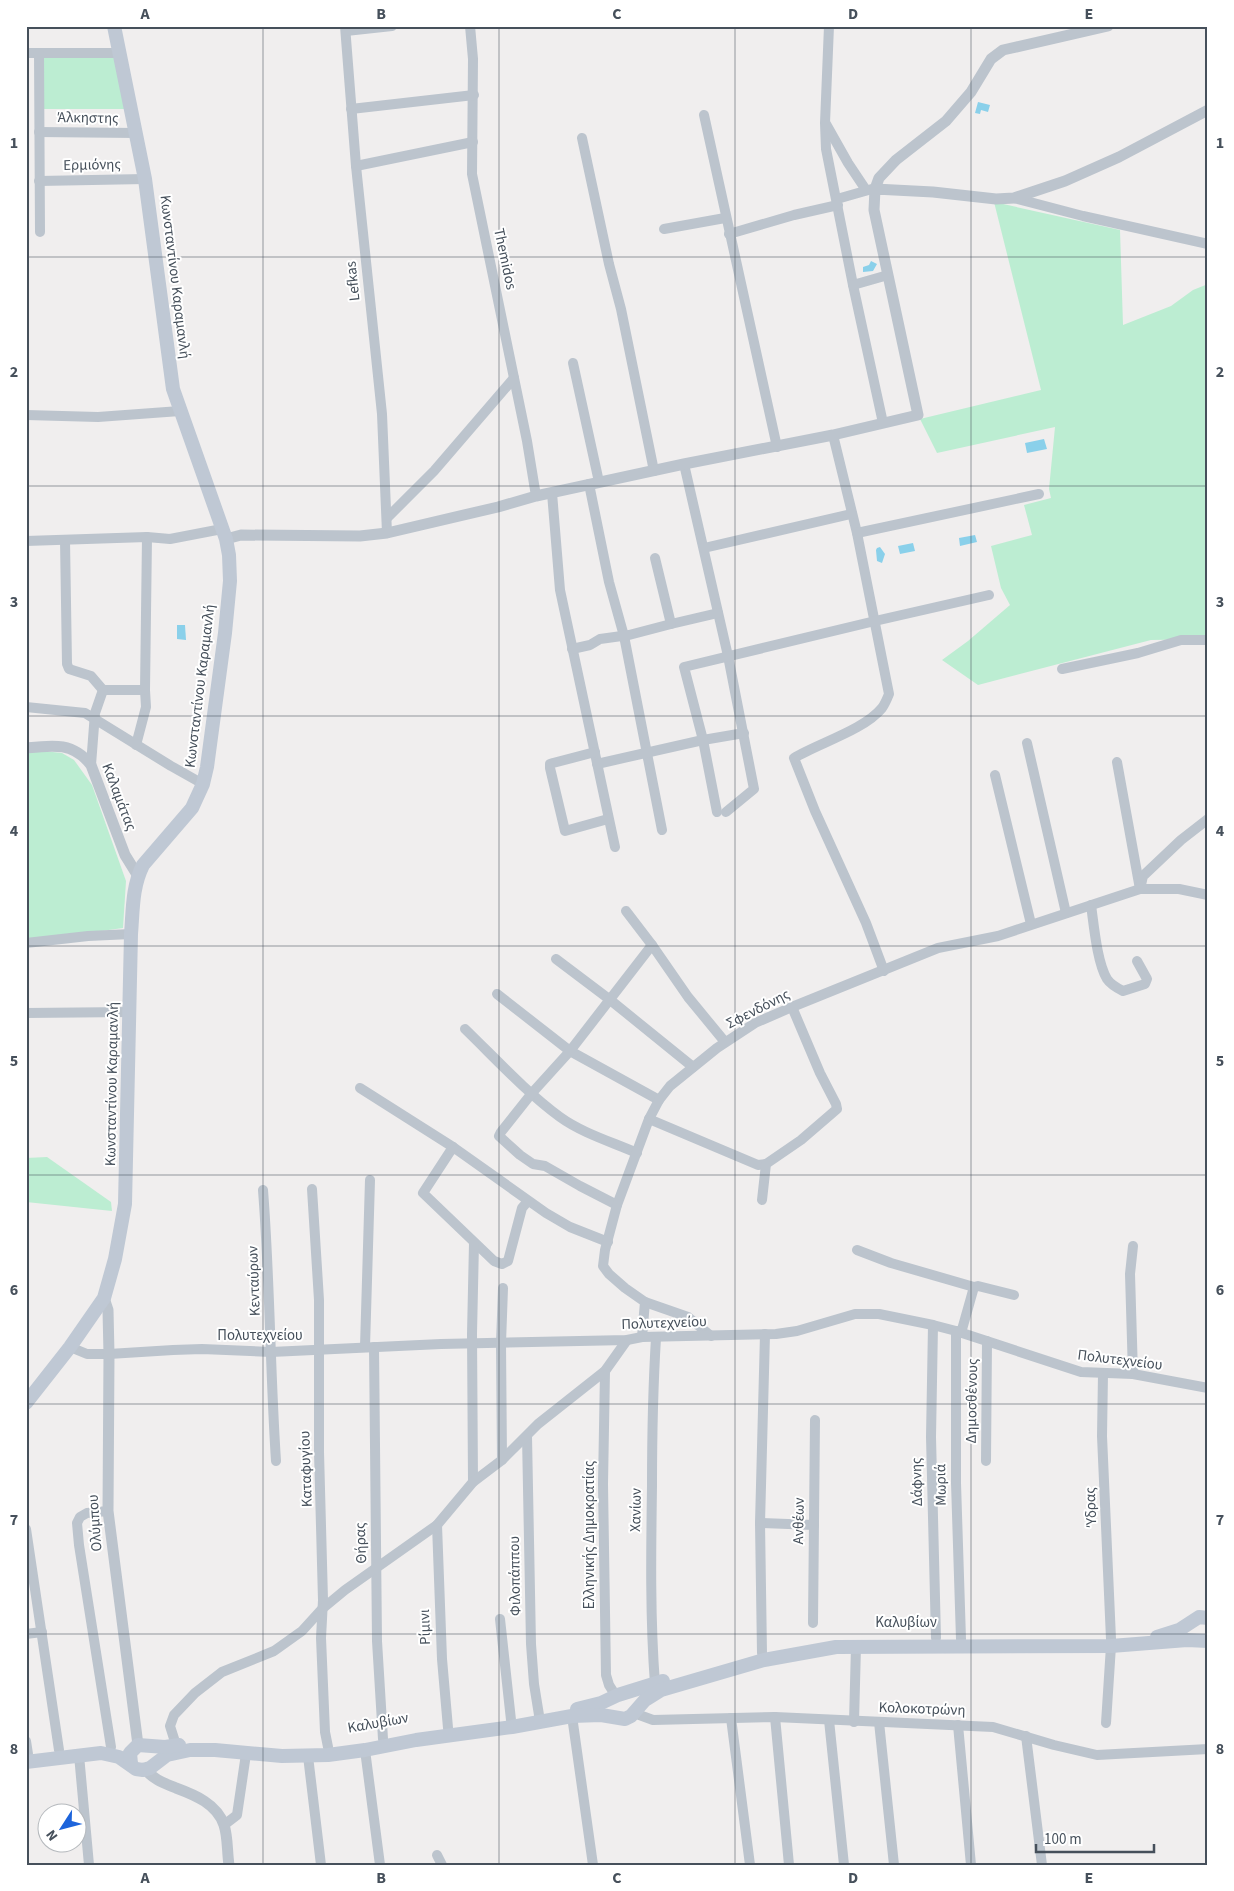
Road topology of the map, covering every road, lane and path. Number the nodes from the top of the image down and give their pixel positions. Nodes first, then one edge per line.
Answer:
1 (114, 26) edge
2 (392, 26) edge
3 (470, 26) edge
4 (829, 26) edge
5 (1108, 26) edge
6 (345, 29) edge
7 (26, 53) edge
8 (38, 53) junction
9 (119, 53) junction
10 (474, 95) junction
11 (351, 110) junction
12 (1208, 110) edge
13 (704, 115) dead end
14 (825, 124) junction
15 (39, 132) junction
16 (136, 133) junction
17 (582, 138) dead end
18 (472, 142) junction
19 (356, 166) junction
20 (145, 179) junction
21 (39, 181) junction
22 (870, 189) junction
23 (1014, 198) junction
24 (837, 202) junction
25 (725, 218) junction
26 (664, 229) dead end
27 (40, 232) dead end
28 (729, 234) junction
29 (1208, 244) edge
30 (888, 275) junction
31 (853, 285) junction
32 (572, 364) dead end
33 (514, 378) junction
34 (180, 411) junction
35 (26, 415) edge
36 (883, 423) junction
37 (833, 436) junction
38 (777, 447) junction
39 (684, 464) junction
40 (654, 471) junction
41 (594, 483) junction
42 (552, 493) junction
43 (1039, 494) dead end
44 (536, 496) junction
45 (851, 514) junction
46 (387, 518) junction
47 (387, 533) junction
48 (224, 534) junction
49 (857, 534) junction
50 (146, 537) junction
51 (65, 540) junction
52 (26, 541) edge
53 (704, 548) junction
54 (655, 558) dead end
55 (989, 595) dead end
56 (718, 613) junction
57 (875, 620) junction
58 (671, 624) junction
59 (624, 636) junction
60 (1208, 640) edge
61 (572, 648) junction
62 (728, 656) junction
63 (1062, 670) dead end
64 (103, 690) junction
65 (145, 690) junction
66 (26, 707) edge
67 (95, 719) junction
68 (744, 733) junction
69 (703, 740) junction
70 (1027, 743) dead end
71 (136, 745) junction
72 (26, 748) edge
73 (595, 752) junction
74 (647, 753) junction
75 (1117, 762) dead end
76 (91, 764) junction
77 (598, 764) junction
78 (995, 775) dead end
79 (203, 784) junction
80 (608, 819) junction
81 (1208, 819) edge
82 (662, 830) dead end
83 (614, 847) dead end
84 (138, 876) junction
85 (1140, 889) junction
86 (1208, 895) edge
87 (1091, 905) junction
88 (626, 911) dead end
89 (1066, 912) junction
90 (1031, 924) junction
91 (131, 934) junction
92 (26, 943) edge
93 (652, 944) junction
94 (556, 959) dead end
95 (1137, 961) dead end
96 (884, 971) junction
97 (497, 994) dead end
98 (609, 999) junction
99 (792, 1007) junction
100 (130, 1012) junction
101 (26, 1013) edge
102 (465, 1029) dead end
103 (725, 1042) junction
104 (570, 1051) junction
105 (693, 1067) junction
106 (360, 1088) dead end
107 (532, 1093) junction
108 (659, 1100) junction
109 (649, 1120) junction
110 (453, 1148) junction
111 (637, 1153) junction
112 (766, 1164) junction
113 (370, 1180) dead end
114 (312, 1189) dead end
115 (263, 1190) dead end
116 (762, 1200) dead end
117 (528, 1201) junction
118 (617, 1205) junction
119 (608, 1242) junction
120 (474, 1243) junction
121 (1133, 1246) dead end
122 (857, 1250) dead end
123 (503, 1288) dead end
124 (974, 1288) junction
125 (1014, 1295) dead end
126 (104, 1298) junction
127 (645, 1302) junction
128 (932, 1325) junction
129 (958, 1332) junction
130 (765, 1334) junction
131 (711, 1336) junction
132 (642, 1337) junction
133 (656, 1338) junction
134 (627, 1340) junction
135 (987, 1341) junction
136 (500, 1343) junction
137 (472, 1344) junction
138 (70, 1347) junction
139 (370, 1347) junction
140 (319, 1350) junction
141 (270, 1352) junction
142 (109, 1354) junction
143 (605, 1371) junction
144 (1103, 1374) junction
145 (1133, 1374) junction
146 (1208, 1388) edge
147 (26, 1403) edge
148 (815, 1420) dead end
149 (527, 1436) junction
150 (502, 1460) junction
151 (276, 1461) dead end
152 (986, 1461) dead end
153 (473, 1482) junction
154 (108, 1511) junction
155 (760, 1522) junction
156 (437, 1525) junction
157 (814, 1525) junction
158 (26, 1529) edge
159 (377, 1566) junction
160 (322, 1609) junction
161 (1208, 1618) edge
162 (500, 1619) dead end
163 (1192, 1622) junction
164 (813, 1623) dead end
165 (42, 1632) junction
166 (26, 1634) edge
167 (936, 1638) junction
168 (962, 1638) junction
169 (1202, 1640) edge
170 (1111, 1642) junction
171 (856, 1646) junction
172 (762, 1653) junction
173 (655, 1684) junction
174 (618, 1696) junction
175 (634, 1712) junction
176 (539, 1715) junction
177 (572, 1716) junction
178 (775, 1716) junction
179 (617, 1718) junction
180 (731, 1718) junction
181 (511, 1720) junction
182 (829, 1720) junction
183 (854, 1722) junction
184 (879, 1722) junction
185 (1106, 1723) dead end
186 (958, 1725) junction
187 (448, 1728) junction
188 (1026, 1736) junction
189 (383, 1739) junction
190 (176, 1745) junction
191 (139, 1746) junction
192 (111, 1747) junction
193 (328, 1748) junction
194 (1208, 1749) edge
195 (59, 1750) junction
196 (364, 1750) junction
197 (27, 1753) edge
198 (246, 1754) junction
199 (79, 1755) junction
200 (308, 1756) junction
201 (131, 1764) junction
202 (150, 1767) junction
203 (224, 1825) junction
204 (437, 1855) dead end
205 (89, 1865) edge
206 (228, 1865) edge
207 (321, 1865) edge
208 (380, 1865) edge
209 (442, 1865) edge
210 (593, 1865) edge
211 (750, 1865) edge
212 (789, 1865) edge
213 (844, 1865) edge
214 (894, 1865) edge
215 (971, 1865) edge
216 (1042, 1865) edge

1 - 9 main road, Κωνσταντίνου Καραμανλή
2 - 6 street
3 - 10 street, Themidos
4 - 14 street
5 - 22 street
6 - 11 street, Lefkas
7 - 8 street
8 - 9 street
8 - 15 street
9 - 16 main road, Κωνσταντίνου Καραμανλή
10 - 11 street
10 - 18 street, Themidos
11 - 19 street, Lefkas
12 - 23 street
13 - 25 street
14 - 22 street
14 - 24 street
15 - 16 street, Άλκηστης
15 - 21 street
16 - 20 main road, Κωνσταντίνου Καραμανλή
17 - 40 street
18 - 19 street
18 - 33 street, Themidos
19 - 46 street, Lefkas
20 - 21 street, Ερμιόνης
20 - 34 main road, Κωνσταντίνου Καραμανλή
21 - 27 street
22 - 23 street
22 - 24 street
22 - 30 street
23 - 29 street
24 - 28 street
24 - 31 street
25 - 26 street
25 - 28 street
28 - 38 street
30 - 31 street
30 - 36 street
31 - 36 street
32 - 41 street
33 - 44 street, Themidos
33 - 46 street
34 - 35 street
34 - 48 main road, Κωνσταντίνου Καραμανλή
36 - 37 street
37 - 38 street
37 - 45 street
38 - 39 street
39 - 40 street
39 - 53 street
40 - 41 street
41 - 42 street
41 - 59 street
42 - 44 street
42 - 61 street
43 - 49 street
44 - 47 street
45 - 49 street
45 - 53 street
46 - 47 street, Lefkas
47 - 48 street
48 - 50 street
48 - 79 main road, Κωνσταντίνου Καραμανλή
49 - 57 street
50 - 51 street
50 - 65 street
51 - 52 street
51 - 64 street
53 - 56 street
54 - 58 street
55 - 57 street
56 - 58 street
56 - 62 street
57 - 62 street
57 - 96 street
58 - 59 street
59 - 61 street
59 - 74 street
60 - 63 street
61 - 73 street
62 - 68 street
62 - 69 street
64 - 65 street
64 - 67 street
65 - 71 street
66 - 67 street
67 - 71 street
67 - 76 street
68 - 69 street
68 - 69 street
69 - 74 street
70 - 89 street
71 - 79 street
72 - 76 street, Καλαμάτας
73 - 77 street
73 - 80 street
74 - 77 street
74 - 82 street
75 - 85 street
76 - 84 street, Καλαμάτας
77 - 80 street
78 - 90 street
79 - 84 main road, Κωνσταντίνου Καραμανλή
80 - 83 street
81 - 85 street
84 - 91 main road, Κωνσταντίνου Καραμανλή
85 - 86 street, Σφενδόνης
85 - 87 street, Σφενδόνης
87 - 89 street, Σφενδόνης
87 - 95 street
88 - 93 street
89 - 90 street, Σφενδόνης
90 - 96 street, Σφενδόνης
91 - 92 street
91 - 100 main road, Κωνσταντίνου Καραμανλή
93 - 98 street
93 - 103 street
94 - 98 street
96 - 99 street, Σφενδόνης
97 - 104 street
98 - 104 street
98 - 105 street
99 - 103 street, Σφενδόνης
99 - 112 street
100 - 101 street
100 - 126 main road, Κωνσταντίνου Καραμανλή
102 - 107 street
103 - 105 street, Σφενδόνης
104 - 107 street
104 - 108 street
105 - 108 street, Σφενδόνης
106 - 110 street
107 - 111 street
107 - 118 street
108 - 109 street, Σφενδόνης
109 - 111 street, Σφενδόνης
109 - 112 street
110 - 117 street
110 - 120 street
111 - 118 street, Σφενδόνης
112 - 116 street
113 - 139 street, Θήρας
114 - 140 street, Καταφυγίου
115 - 141 street, Κενταύρων
117 - 119 street
117 - 120 street
118 - 119 street, Σφενδόνης
119 - 127 street, Σφενδόνης
120 - 137 street
121 - 145 street
122 - 124 street
123 - 136 street
124 - 125 street
124 - 129 street, Μωριά
126 - 138 main road, Κωνσταντίνου Καραμανλή
126 - 142 street, Ολύμπου
127 - 131 street
127 - 132 street
128 - 129 street, Πολυτεχνείου
128 - 130 street, Πολυτεχνείου
128 - 167 street, Δάφνης
129 - 135 street, Πολυτεχνείου
129 - 168 street, Μωριά
130 - 131 street, Πολυτεχνείου
130 - 155 street
131 - 133 street, Πολυτεχνείου
132 - 133 street, Πολυτεχνείου
132 - 134 street, Πολυτεχνείου
133 - 173 street, Χανίων
134 - 136 street, Πολυτεχνείου
134 - 143 street
135 - 144 street, Πολυτεχνείου
135 - 152 street, Δημοσθένους
136 - 137 street, Πολυτεχνείου
136 - 150 street
137 - 139 street, Πολυτεχνείου
137 - 153 street
138 - 142 street, Πολυτεχνείου
138 - 147 main road, Κωνσταντίνου Καραμανλή
139 - 140 street, Πολυτεχνείου
139 - 159 street, Θήρας
140 - 141 street, Πολυτεχνείου
140 - 160 street, Καταφυγίου
141 - 142 street, Πολυτεχνείου
141 - 151 street, Κενταύρων
142 - 154 street, Ολύμπου
143 - 149 street
143 - 174 street, Ελληνικής Δημοκρατίας
144 - 145 street, Πολυτεχνείου
144 - 170 street, Ύδρας
145 - 146 street, Πολυτεχνείου
148 - 157 street, Ανθέων
149 - 150 street
149 - 176 street, Φιλοπάππου
150 - 153 street
153 - 156 street
154 - 191 street, Ολύμπου
154 - 192 street
155 - 157 street
155 - 172 street
156 - 159 street
156 - 187 street, Ρίμινι
157 - 164 street, Ανθέων
158 - 165 street
159 - 160 street
159 - 189 street, Θήρας
160 - 190 street
160 - 193 street, Καταφυγίου
161 - 163 main road, Καλυβίων
162 - 181 street
163 - 169 main road, Καλυβίων
163 - 170 main road, Καλυβίων
165 - 166 street
165 - 195 street
167 - 168 main road, Καλυβίων
167 - 172 main road, Καλυβίων
168 - 170 main road, Καλυβίων
169 - 170 main road, Καλυβίων
170 - 171 main road, Καλυβίων
170 - 185 street, Ύδρας
171 - 175 main road, Καλυβίων
171 - 183 street
172 - 173 main road, Καλυβίων
173 - 174 main road, Καλυβίων
174 - 175 main road
174 - 176 main road, Καλυβίων
174 - 179 main road
175 - 179 main road, Καλυβίων
175 - 180 street, Κολοκοτρώνη
176 - 181 main road, Καλυβίων
177 - 179 main road, Καλυβίων
177 - 196 main road, Καλυβίων
177 - 210 street
178 - 180 street, Κολοκοτρώνη
178 - 182 street, Κολοκοτρώνη
178 - 212 street
180 - 211 street
181 - 187 main road, Καλυβίων
182 - 183 street, Κολοκοτρώνη
182 - 213 street
183 - 184 street, Κολοκοτρώνη
184 - 186 street, Κολοκοτρώνη
184 - 214 street
186 - 188 street, Κολοκοτρώνη
186 - 215 street
187 - 189 main road, Καλυβίων
188 - 194 street, Κολοκοτρώνη
188 - 216 street
189 - 193 main road, Καλυβίων
190 - 191 main road, Καλυβίων
190 - 193 main road, Καλυβίων
191 - 192 main road, Καλυβίων
191 - 201 main road
191 - 202 main road
192 - 195 main road, Καλυβίων
195 - 197 main road, Καλυβίων
196 - 200 main road, Καλυβίων
196 - 208 street
197 - 199 main road, Καλυβίων
198 - 200 main road, Καλυβίων
198 - 202 main road, Καλυβίων
198 - 203 street
199 - 201 main road, Καλυβίων
199 - 205 street
200 - 207 street
201 - 202 main road, Καλυβίων
202 - 203 street
203 - 206 street
204 - 209 street

